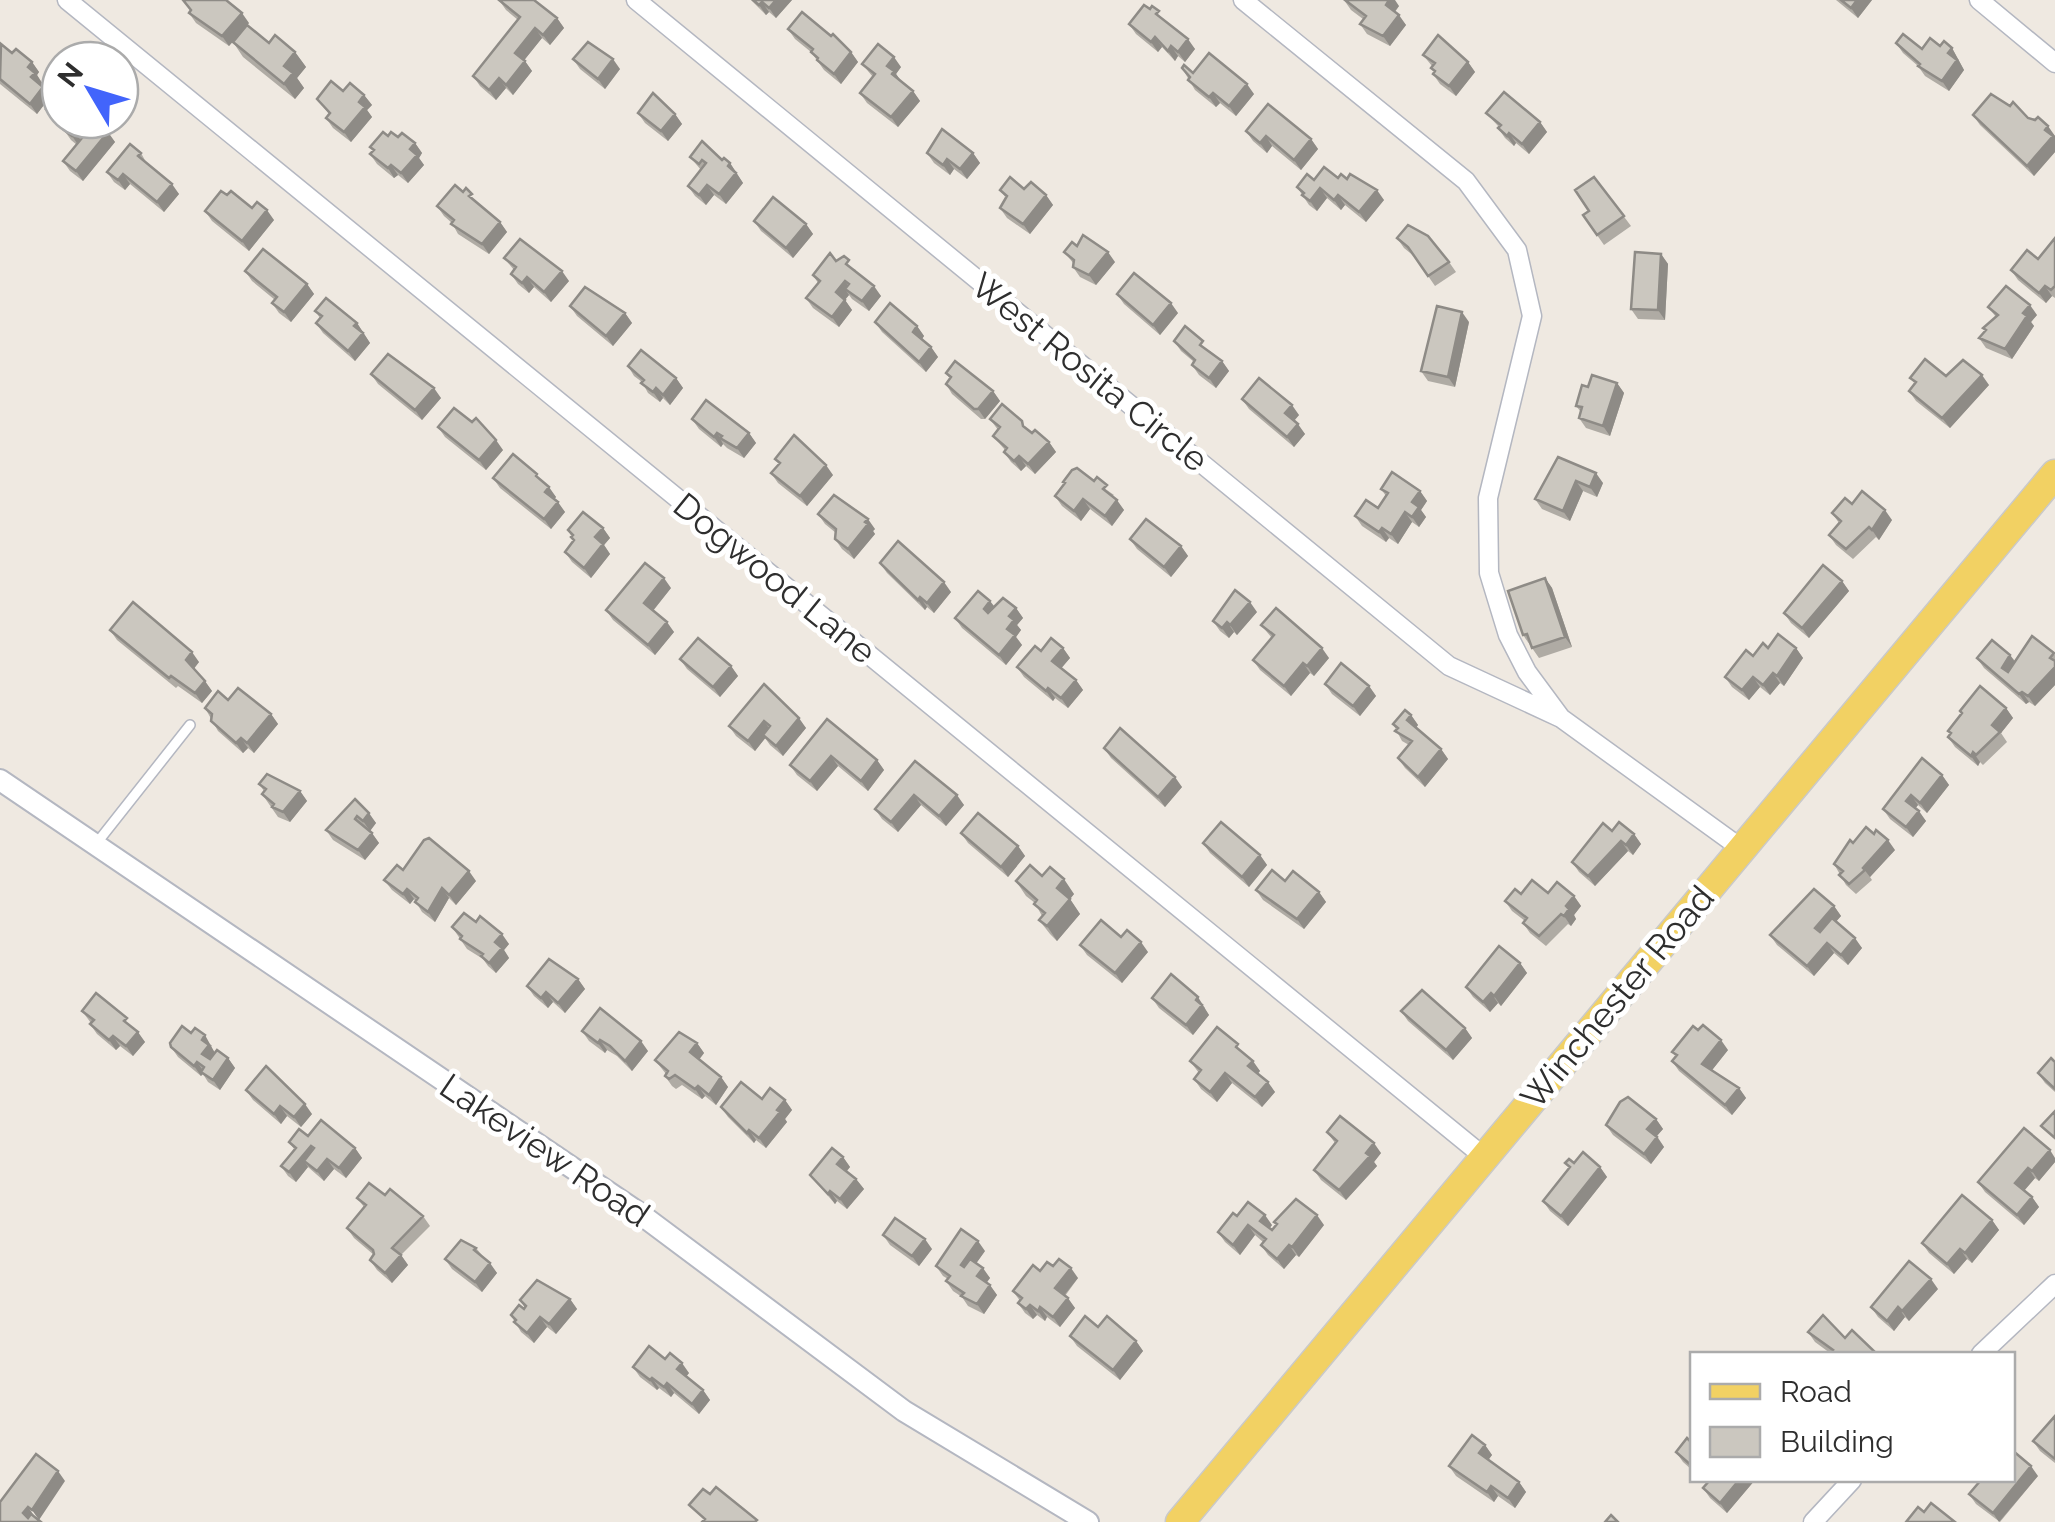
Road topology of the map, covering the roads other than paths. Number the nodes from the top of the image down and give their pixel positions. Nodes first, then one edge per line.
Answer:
1 (68, 0) edge
2 (636, 0) edge
3 (1243, 0) edge
4 (1979, 0) edge
5 (2055, 62) edge
6 (2055, 474) edge
7 (1562, 718) junction
8 (190, 726) dead end
9 (0, 780) edge
10 (96, 844) junction
11 (1742, 849) junction
12 (1483, 1156) junction
13 (2055, 1284) edge
14 (1983, 1352) edge
15 (1850, 1482) edge
16 (1088, 1522) edge
17 (1180, 1522) edge
18 (1813, 1522) edge

1 - 12 street, Dogwood Lane
2 - 7 street, West Rosita Circle
3 - 7 street
4 - 5 street
6 - 11 main road, Winchester Road
7 - 11 street
8 - 10 lane
9 - 10 street, Lakeview Road
10 - 16 street, Lakeview Road
11 - 12 main road, Winchester Road
12 - 17 main road, Winchester Road
13 - 14 street
15 - 18 street

